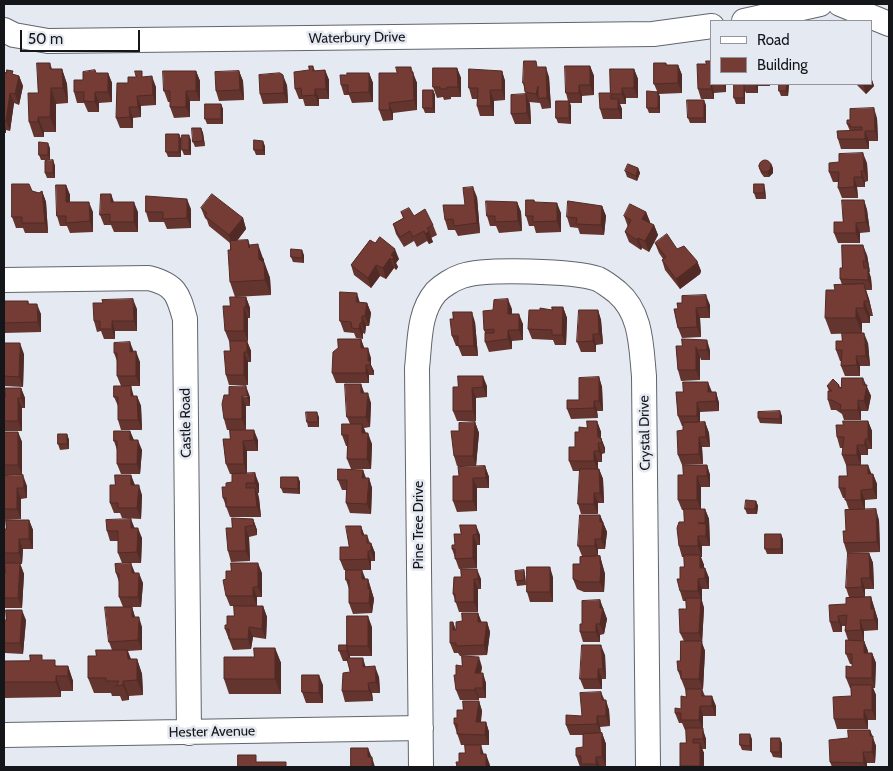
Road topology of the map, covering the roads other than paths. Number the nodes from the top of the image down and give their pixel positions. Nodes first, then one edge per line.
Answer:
1 (820, 4) edge
2 (840, 4) edge
3 (748, 20) edge
4 (889, 24) edge
5 (710, 26) edge
6 (4, 30) edge
7 (4, 280) edge
8 (440, 289) joint
9 (420, 728) junction
10 (189, 733) junction
11 (4, 735) edge
12 (421, 767) edge
13 (648, 767) edge

1 - 3 street
2 - 4 street
5 - 6 street, Waterbury Drive
7 - 10 street, Castle Road
8 - 9 street, Pine Tree Drive
8 - 13 street, Crystal Drive
9 - 10 street, Hester Avenue
9 - 12 street, Pine Tree Drive
10 - 11 street, Hester Avenue

